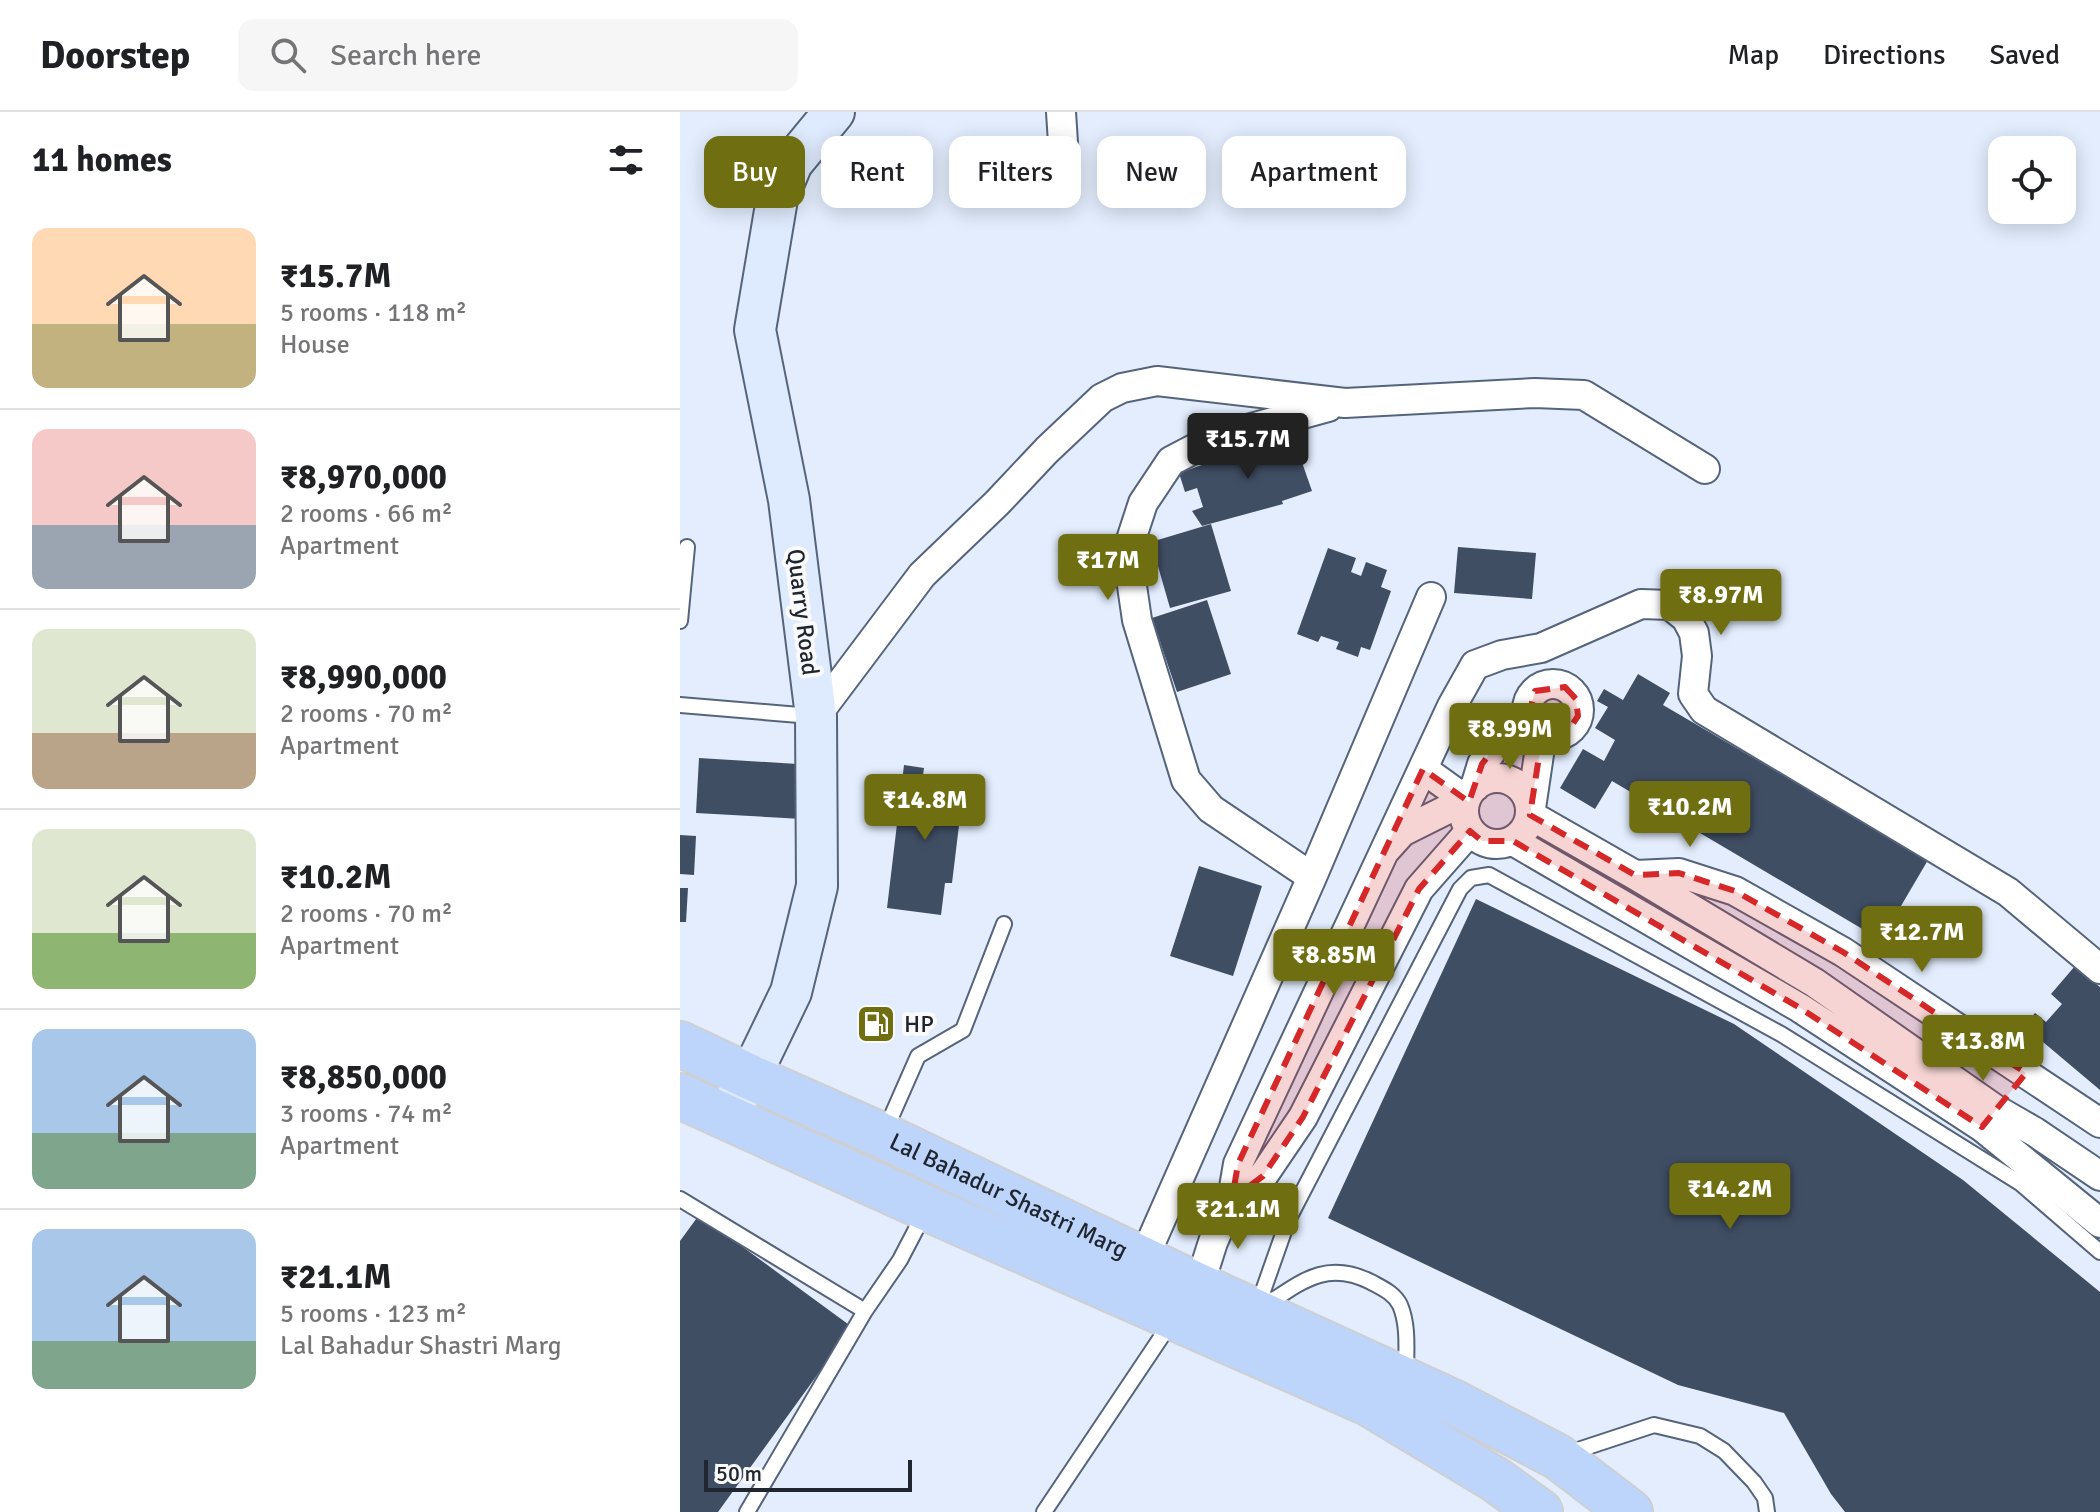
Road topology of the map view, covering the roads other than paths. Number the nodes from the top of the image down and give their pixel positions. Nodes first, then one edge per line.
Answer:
1 (834, 112) edge
2 (1061, 112) edge
3 (1063, 136) edge
4 (1345, 403) junction
5 (1705, 469) dead end
6 (687, 547) dead end
7 (1431, 597) dead end
8 (680, 621) edge
9 (680, 705) edge
10 (816, 716) junction
11 (1536, 728) junction
12 (1423, 769) junction
13 (1470, 793) junction
14 (1530, 815) junction
15 (1470, 831) junction
16 (1513, 841) junction
17 (1384, 852) junction
18 (1635, 875) junction
19 (1312, 877) junction
20 (1004, 924) dead end
21 (1843, 952) junction
22 (2100, 969) edge
23 (1815, 983) junction
24 (1800, 1008) junction
25 (680, 1044) edge
26 (2026, 1073) junction
27 (750, 1077) junction
28 (680, 1096) edge
29 (725, 1116) junction
30 (1989, 1118) junction
31 (2100, 1123) edge
32 (883, 1136) junction
33 (2100, 1176) edge
34 (680, 1199) edge
35 (1232, 1199) junction
36 (927, 1208) junction
37 (2100, 1223) edge
38 (2100, 1252) edge
39 (1143, 1260) junction
40 (1187, 1302) junction
41 (865, 1311) junction
42 (1255, 1312) junction
43 (1407, 1380) junction
44 (1558, 1457) junction
45 (747, 1512) edge
46 (1044, 1512) edge
47 (1540, 1512) edge
48 (1630, 1512) edge
49 (1767, 1512) edge

1 - 10 main road, Quarry Road
2 - 3 street
4 - 5 street
4 - 10 street
4 - 19 street
6 - 8 lane
7 - 19 street
9 - 10 lane
10 - 27 main road, Quarry Road
11 - 11 street
11 - 13 street
11 - 14 street
12 - 13 street
12 - 17 street
12 - 22 street
13 - 14 street
13 - 15 street
13 - 17 street
14 - 16 street
14 - 18 street
15 - 16 street
15 - 35 street
16 - 24 street
17 - 35 street
18 - 21 street
18 - 23 street
19 - 39 street
20 - 32 lane
21 - 23 street
21 - 26 street
23 - 24 street
23 - 30 street
24 - 30 street
25 - 27 main road, Lal Bahadur Shastri Marg
26 - 30 street
26 - 31 street
27 - 29 main road, Quarry Road
27 - 32 main road, Lal Bahadur Shastri Marg
28 - 29 main road, Lal Bahadur Shastri Marg
29 - 36 main road, Lal Bahadur Shastri Marg
30 - 33 street
30 - 37 street
32 - 39 main road, Lal Bahadur Shastri Marg
34 - 41 lane
35 - 40 street
36 - 40 main road, Lal Bahadur Shastri Marg
36 - 41 lane
38 - 42 lane
39 - 40 main road, Lal Bahadur Shastri Marg
40 - 42 main road, Lal Bahadur Shastri Marg
40 - 46 lane
40 - 47 main road, Lal Bahadur Shastri Marg
41 - 45 lane
42 - 43 main road, Lal Bahadur Shastri Marg
42 - 43 lane
43 - 44 main road, Lal Bahadur Shastri Marg
44 - 48 main road, Lal Bahadur Shastri Marg
44 - 49 lane

